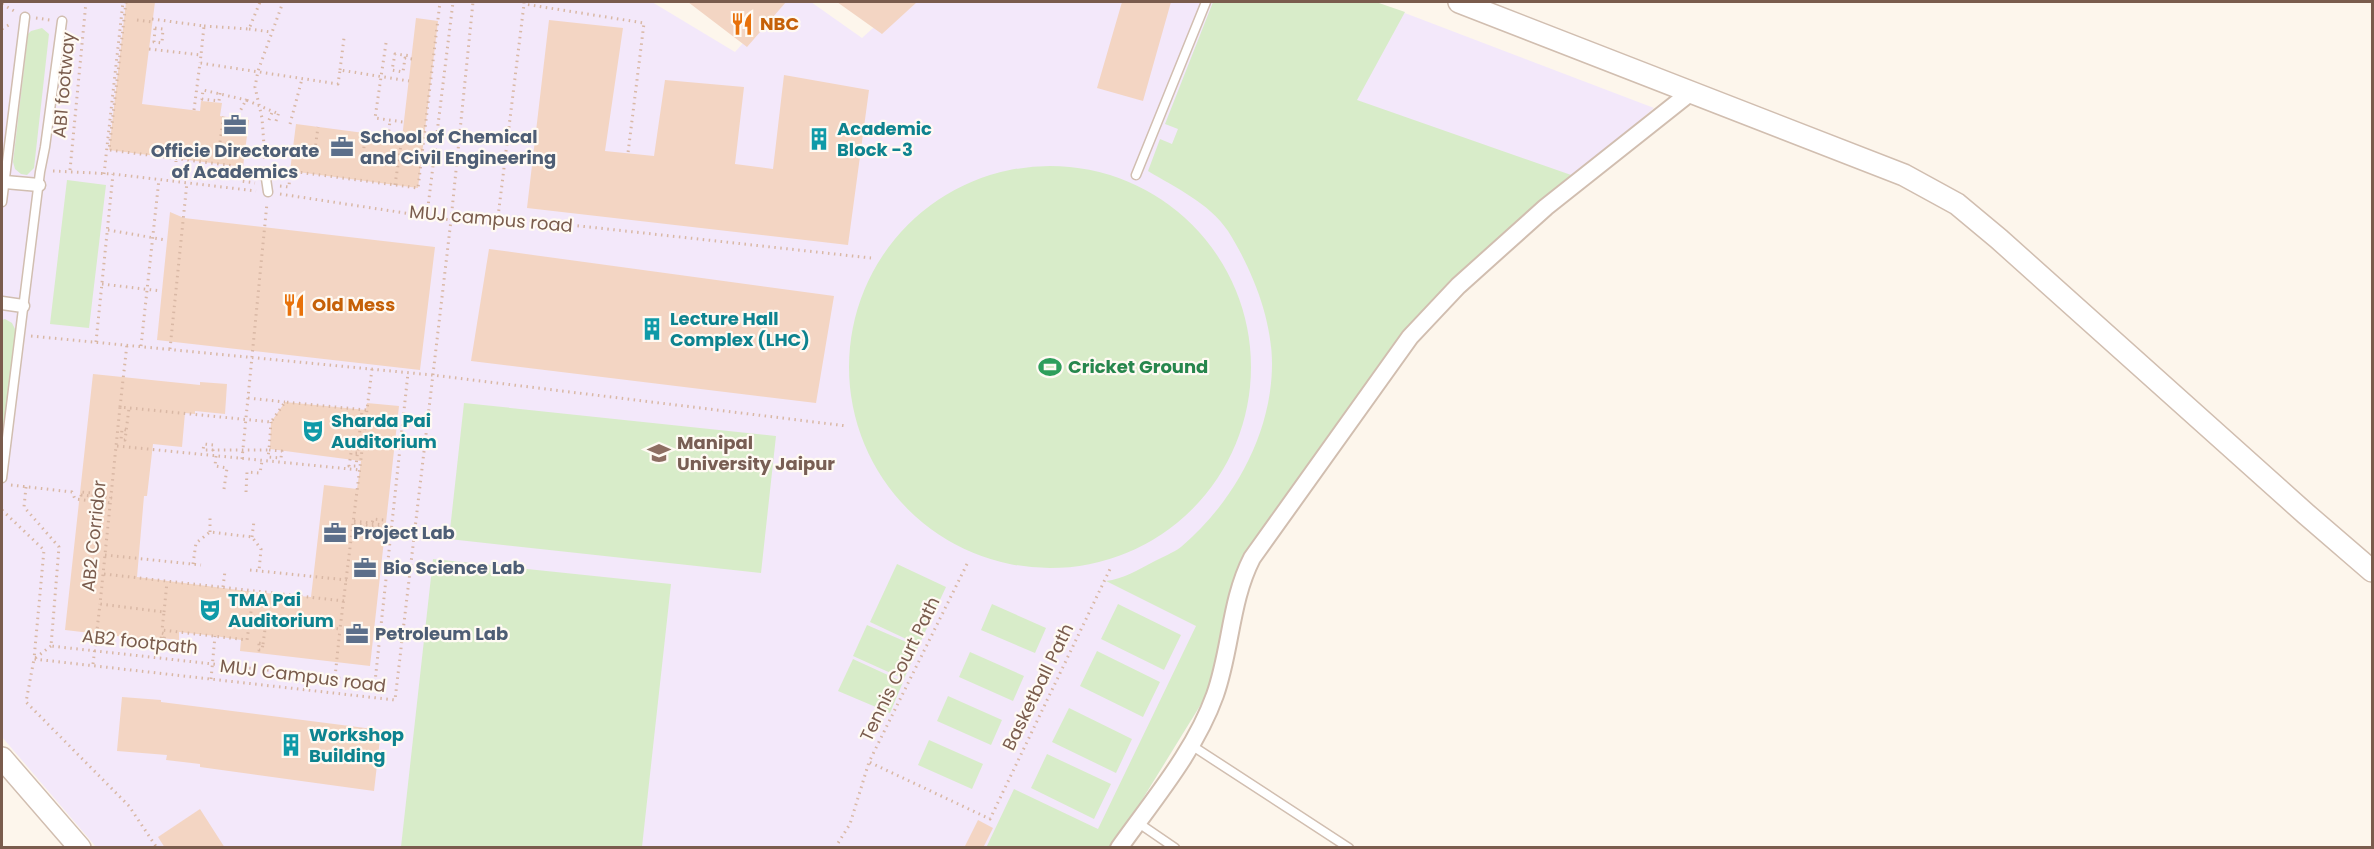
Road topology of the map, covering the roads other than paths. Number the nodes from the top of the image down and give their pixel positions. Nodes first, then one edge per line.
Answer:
1 (1206, 2) edge
2 (1459, 2) edge
3 (25, 17) dead end
4 (62, 21) dead end
5 (1691, 92) junction
6 (266, 172) road end
7 (1136, 175) dead end
8 (4, 182) junction
9 (39, 185) junction
10 (268, 188) road end
11 (2, 202) edge
12 (2, 303) edge
13 (23, 306) junction
14 (2, 478) edge
15 (2373, 571) edge
16 (1191, 745) junction
17 (2, 758) edge
18 (1137, 822) junction
19 (80, 848) edge
20 (1119, 848) edge
21 (1175, 848) edge
22 (1349, 848) edge

1 - 7 lane
2 - 5 street
3 - 8 lane
4 - 9 lane
5 - 15 street
5 - 16 street
6 - 10 lane
8 - 9 street
8 - 11 lane
9 - 13 lane
12 - 13 street
13 - 14 lane
16 - 18 street
16 - 22 lane
17 - 19 street
18 - 20 street
18 - 21 lane

